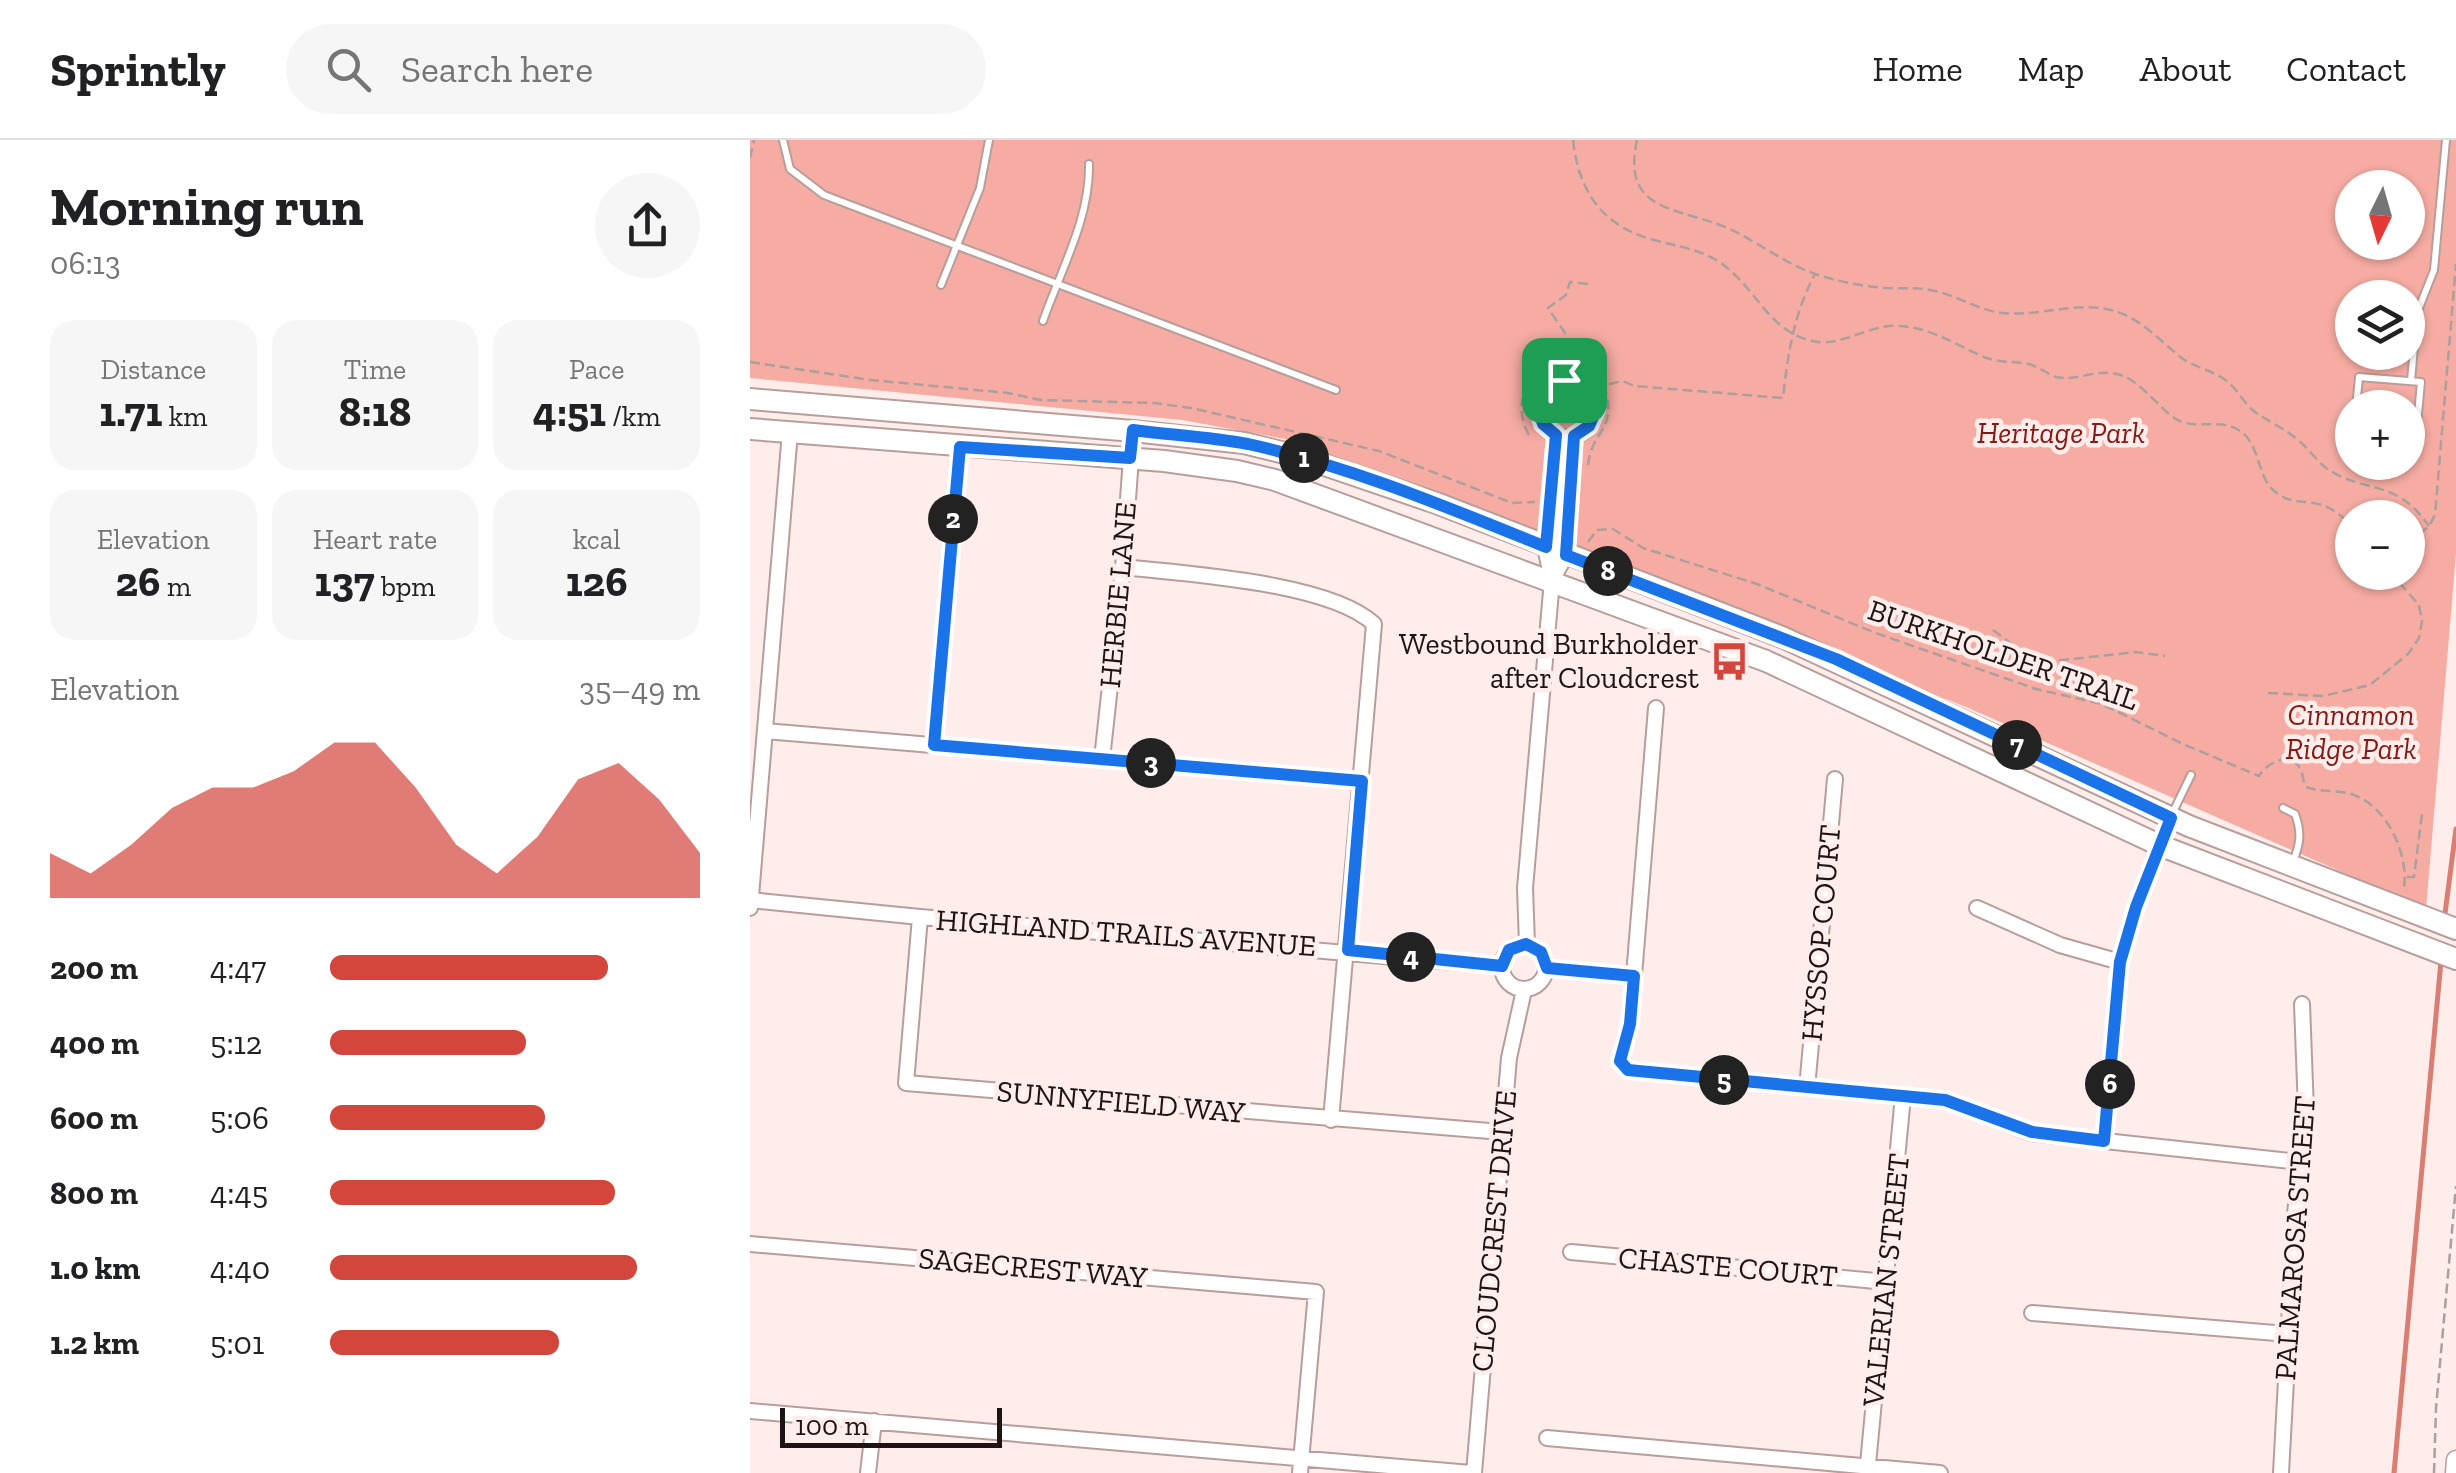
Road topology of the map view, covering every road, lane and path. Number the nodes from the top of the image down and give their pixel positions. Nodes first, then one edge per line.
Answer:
1 (754, 140) edge
2 (782, 140) edge
3 (989, 140) edge
4 (1573, 140) edge
5 (1637, 140) edge
6 (2446, 140) edge
7 (750, 158) edge
8 (1089, 164) dead end
9 (957, 244) junction
10 (2456, 264) edge
11 (1815, 274) junction
12 (1056, 283) junction
13 (941, 284) dead end
14 (1589, 284) dead end
15 (1043, 321) dead end
16 (1790, 334) junction
17 (1570, 348) junction
18 (1559, 365) junction
19 (1580, 366) junction
20 (2411, 381) junction
21 (1604, 386) junction
22 (1336, 390) dead end
23 (2357, 390) edge
24 (2420, 390) edge
25 (750, 399) edge
26 (750, 430) edge
27 (1133, 430) junction
28 (790, 432) junction
29 (1528, 435) dead end
30 (1556, 435) junction
31 (1574, 436) junction
32 (960, 447) junction
33 (1130, 458) junction
34 (1426, 468) dead end
35 (1587, 473) dead end
36 (1424, 474) dead end
37 (2335, 512) edge
38 (2429, 526) junction
39 (2425, 530) edge
40 (1584, 542) dead end
41 (1546, 547) junction
42 (1566, 555) junction
43 (1123, 567) junction
44 (1552, 580) junction
45 (2406, 590) edge
46 (1993, 630) dead end
47 (2165, 656) dead end
48 (2268, 692) dead end
49 (1656, 708) dead end
50 (765, 731) junction
51 (934, 745) junction
52 (1102, 759) junction
53 (2191, 774) dead end
54 (1835, 778) dead end
55 (1362, 781) junction
56 (2282, 808) dead end
57 (2422, 814) dead end
58 (2171, 818) junction
59 (2159, 845) junction
60 (2292, 866) junction
61 (2405, 878) junction
62 (2403, 892) dead end
63 (750, 900) edge
64 (1977, 908) dead end
65 (750, 909) edge
66 (920, 917) junction
67 (2456, 929) edge
68 (1526, 944) junction
69 (1348, 950) junction
70 (2456, 959) edge
71 (2120, 962) junction
72 (1502, 966) junction
73 (1547, 968) junction
74 (1634, 976) junction
75 (1524, 990) junction
76 (2302, 1004) dead end
77 (1806, 1088) junction
78 (1904, 1096) junction
79 (1331, 1120) junction
80 (1502, 1132) junction
81 (2104, 1141) junction
82 (2300, 1162) junction
83 (2456, 1186) edge
84 (750, 1244) edge
85 (1571, 1252) dead end
86 (1886, 1282) junction
87 (2032, 1313) dead end
88 (2289, 1334) junction
89 (750, 1411) edge
90 (874, 1422) junction
91 (1546, 1438) dead end
92 (2456, 1460) edge
93 (1868, 1464) junction
94 (1300, 1466) edge
95 (868, 1473) edge
96 (1472, 1473) edge
97 (1940, 1473) edge
98 (2281, 1473) edge
99 (2434, 1473) edge
100 (2455, 1473) edge

1 - 7 path
2 - 9 lane
3 - 9 lane
4 - 16 path
5 - 11 path
6 - 20 lane
8 - 12 lane
9 - 12 lane
9 - 13 lane
10 - 38 path
11 - 16 path
11 - 38 path
12 - 15 lane
12 - 22 lane
14 - 17 path
16 - 21 path
16 - 37 path
17 - 18 path
17 - 19 path
18 - 19 path
18 - 29 path
19 - 21 path
20 - 23 lane
20 - 24 lane
21 - 35 path
25 - 27 main road
26 - 28 main road
27 - 33 street, HERBIE LANE
27 - 41 main road
28 - 32 main road
28 - 50 street
30 - 31 street
30 - 31 street
30 - 41 street
31 - 42 street
32 - 33 main road
32 - 51 street
33 - 43 street, HERBIE LANE
33 - 44 main road
34 - 36 path
38 - 39 path
40 - 61 path, BURKHOLDER TRAIL
41 - 42 main road
41 - 44 street
42 - 44 street
42 - 58 main road
43 - 52 street, HERBIE LANE
43 - 55 street
44 - 59 main road
44 - 68 street
45 - 48 path
46 - 47 path
49 - 74 street
50 - 51 street
50 - 63 street
51 - 52 street
52 - 55 street
53 - 58 lane
54 - 77 street, HYSSOP COURT
55 - 69 street
56 - 60 lane
57 - 61 path
58 - 59 street
58 - 60 main road
59 - 70 main road
59 - 71 street
60 - 67 main road
61 - 62 path, BURKHOLDER TRAIL
63 - 65 street
63 - 66 street, HIGHLAND TRAILS AVENUE
64 - 71 street
66 - 69 street, HIGHLAND TRAILS AVENUE
66 - 79 street, SUNNYFIELD WAY
68 - 72 street
68 - 73 street
69 - 72 street, HIGHLAND TRAILS AVENUE
69 - 79 street
71 - 81 street
72 - 75 street
73 - 74 street
73 - 75 street
74 - 77 street
75 - 80 street, CLOUDCREST DRIVE
76 - 82 street, PALMAROSA STREET
77 - 78 street
78 - 81 street
78 - 86 street, VALERIAN STREET
79 - 80 street, SUNNYFIELD WAY
80 - 96 street, CLOUDCREST DRIVE
81 - 82 street
82 - 88 street, PALMAROSA STREET
83 - 99 path
84 - 94 street, SAGECREST WAY
85 - 86 street, CHASTE COURT
86 - 93 street, VALERIAN STREET
87 - 88 street
88 - 98 street, PALMAROSA STREET
89 - 90 street
90 - 94 street
90 - 95 street
91 - 93 street
92 - 100 street
93 - 97 street
94 - 96 street

